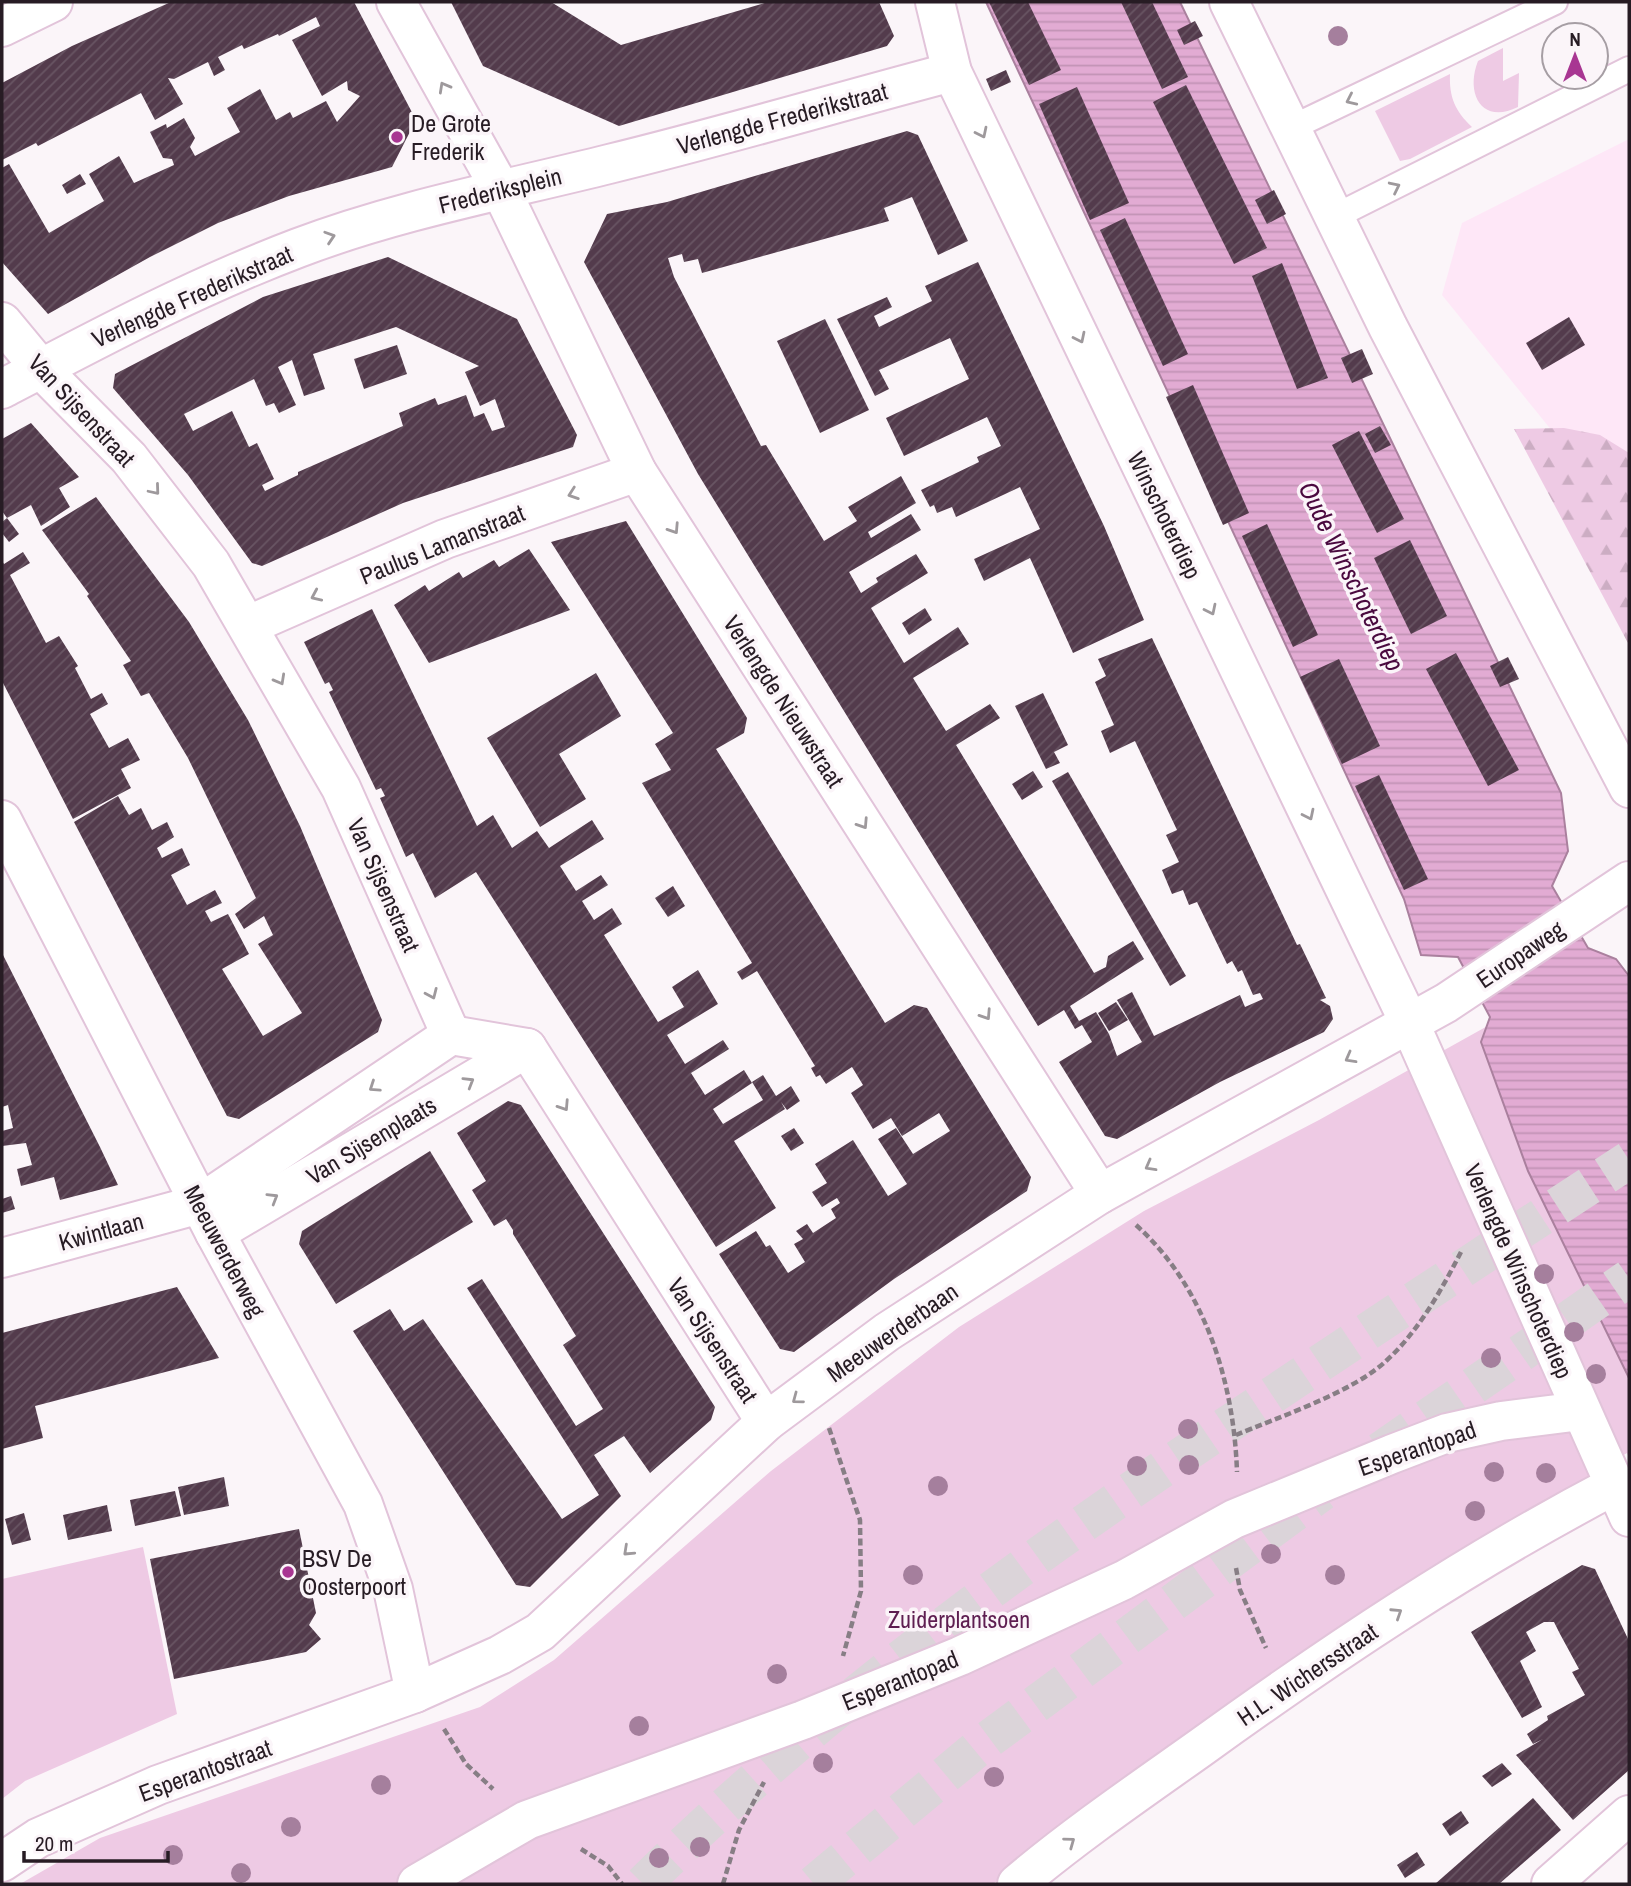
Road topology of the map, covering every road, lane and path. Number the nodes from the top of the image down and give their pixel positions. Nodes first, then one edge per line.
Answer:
1 (53, 2) edge
2 (396, 2) edge
3 (935, 2) edge
4 (1228, 2) edge
5 (1555, 2) edge
6 (2, 27) edge
7 (1629, 69) edge
8 (952, 72) junction
9 (1291, 128) junction
10 (612, 163) joint
11 (501, 190) junction
12 (1334, 217) junction
13 (389, 218) joint
14 (2, 321) edge
15 (41, 369) junction
16 (2, 389) edge
17 (637, 471) junction
18 (249, 625) junction
19 (1629, 789) edge
20 (2, 820) edge
21 (13, 872) edge
22 (1616, 890) edge
23 (1410, 1024) junction
24 (451, 1035) junction
25 (527, 1048) junction
26 (1100, 1194) junction
27 (1488, 1199) junction
28 (207, 1218) junction
29 (2, 1258) edge
30 (805, 1393) junction
31 (1581, 1411) junction
32 (766, 1422) junction
33 (1236, 1435) junction
34 (1621, 1501) edge
35 (1234, 1519) junction
36 (843, 1658) dead end
37 (1288, 1684) junction
38 (415, 1693) junction
39 (803, 1720) junction
40 (1629, 1815) edge
41 (2, 1862) edge
42 (416, 1884) edge
43 (723, 1884) edge
44 (1017, 1884) edge
45 (1551, 1884) edge

1 - 6 street
11 -> 2 street, Verlengde Nieuwstraat
3 - 8 street, Winschoterdiep
4 - 9 street
5 -> 9 lane
12 -> 7 lane
8 - 10 street, Verlengde Frederikstraat
8 -> 23 street, Winschoterdiep
9 - 12 street
10 - 11 street, Frederiksplein
11 - 13 street, Frederiksplein
11 - 17 street, Verlengde Nieuwstraat
12 - 19 street
15 -> 13 street, Verlengde Frederikstraat
14 - 15 street, Van Sijsenstraat
15 - 16 street, Verlengde Frederikstraat
15 -> 18 street, Van Sijsenstraat
17 -> 18 street, Paulus Lamanstraat
17 -> 26 street, Verlengde Nieuwstraat
18 -> 24 street, Van Sijsenstraat
20 - 21 street, Meeuwerderweg
21 - 28 street, Meeuwerderweg
22 - 23 street, Europaweg
23 -> 26 street, Meeuwerderbaan
23 - 27 street, Verlengde Winschoterdiep
24 - 25 street
24 -> 28 street, Van Sijsenplaats
28 -> 25 street, Van Sijsenplaats
25 -> 32 street, Van Sijsenstraat
26 - 30 street, Meeuwerderbaan
26 - 33 path
27 - 31 street, Verlengde Winschoterdiep
27 - 33 path
28 - 29 street, Kwintlaan
28 - 38 street, Meeuwerderweg
30 -> 32 street, Meeuwerderbaan
30 - 36 path
31 - 34 street, Verlengde Winschoterdiep
31 - 35 street, Esperantopad
32 -> 38 street, Meeuwerderbaan
33 - 35 path
37 -> 34 street, H.L. Wichersstraat
35 - 37 path
35 - 39 street, Esperantopad
44 -> 37 street, H.L. Wichersstraat
38 - 41 street, Esperantostraat
39 - 42 street, Esperantopad
39 - 43 path
40 - 45 street

